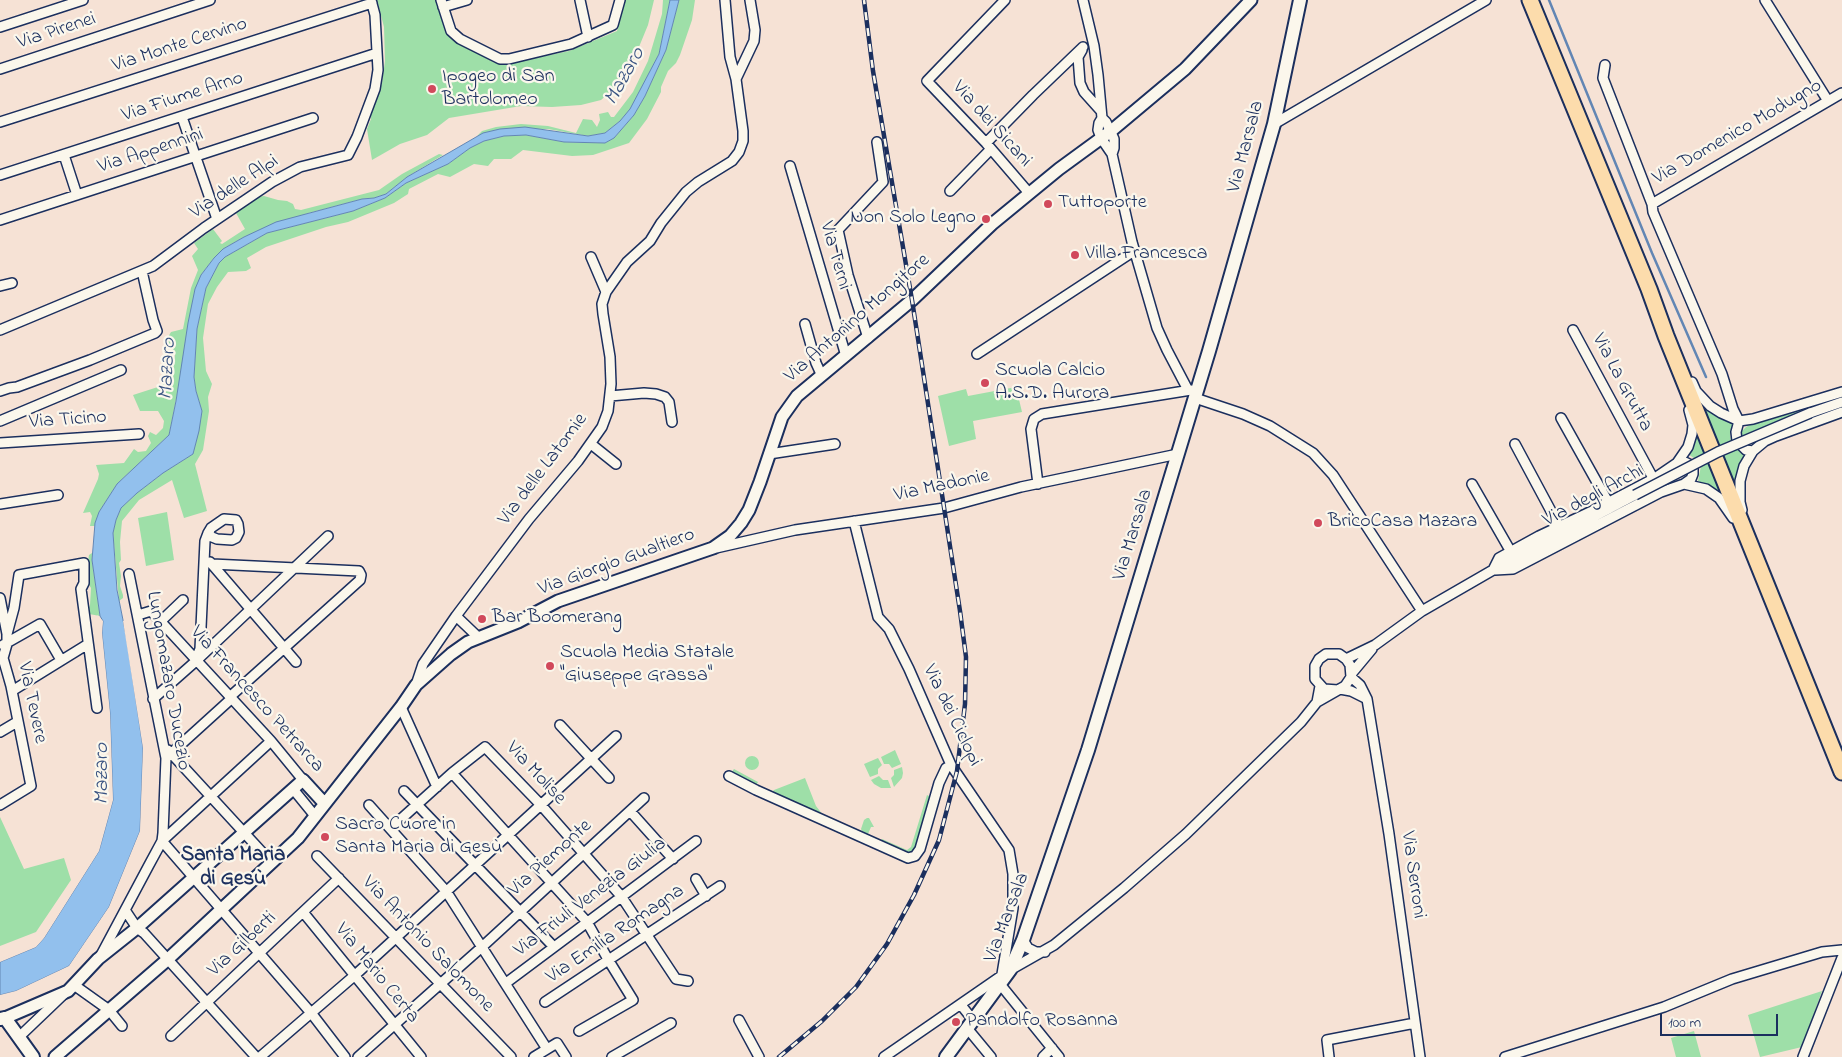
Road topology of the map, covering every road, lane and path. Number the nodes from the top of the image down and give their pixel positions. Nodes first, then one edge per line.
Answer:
1 (83, 0) edge
2 (210, 0) edge
3 (468, 0) edge
4 (580, 0) edge
5 (620, 0) edge
6 (725, 0) edge
7 (750, 0) edge
8 (1005, 0) edge
9 (1083, 0) edge
10 (1251, 0) edge
11 (1300, 0) edge
12 (1486, 0) edge
13 (1530, 0) edge
14 (1765, 0) edge
15 (371, 2) edge
16 (442, 3) edge
17 (0, 27) edge
18 (588, 36) junction
19 (1093, 40) junction
20 (1083, 47) junction
21 (377, 53) junction
22 (1604, 65) dead end
23 (0, 69) edge
24 (736, 79) junction
25 (1842, 93) edge
26 (1828, 101) junction
27 (1102, 114) junction
28 (182, 116) junction
29 (313, 118) dead end
30 (0, 122) edge
31 (1274, 124) junction
32 (1111, 131) junction
33 (1101, 138) junction
34 (877, 142) dead end
35 (988, 146) junction
36 (1112, 154) junction
37 (64, 155) junction
38 (196, 156) junction
39 (790, 166) dead end
40 (0, 175) edge
41 (950, 191) dead end
42 (1029, 193) junction
43 (77, 194) junction
44 (1652, 204) junction
45 (217, 218) junction
46 (0, 220) edge
47 (1134, 251) junction
48 (591, 257) dead end
49 (142, 271) junction
50 (12, 283) dead end
51 (0, 286) edge
52 (606, 292) junction
53 (805, 324) dead end
54 (0, 330) edge
55 (1573, 330) dead end
56 (1666, 336) junction
57 (868, 338) junction
58 (977, 354) dead end
59 (846, 356) junction
60 (121, 370) dead end
61 (821, 374) junction
62 (0, 391) edge
63 (1842, 392) edge
64 (1193, 393) junction
65 (610, 396) junction
66 (1842, 402) edge
67 (1842, 412) edge
68 (1561, 418) dead end
69 (0, 422) edge
70 (672, 422) dead end
71 (1740, 422) junction
72 (139, 434) dead end
73 (0, 443) edge
74 (591, 444) junction
75 (835, 444) dead end
76 (1515, 444) dead end
77 (1753, 450) junction
78 (769, 454) junction
79 (1178, 454) junction
80 (1677, 463) junction
81 (616, 464) dead end
82 (1653, 478) junction
83 (1038, 484) junction
84 (1472, 484) dead end
85 (1684, 484) junction
86 (58, 495) dead end
87 (1608, 502) junction
88 (0, 504) edge
89 (854, 521) junction
90 (741, 523) joint
91 (1559, 526) junction
92 (208, 533) dead end
93 (328, 536) dead end
94 (713, 548) junction
95 (1511, 552) junction
96 (1753, 552) junction
97 (204, 555) junction
98 (212, 564) junction
99 (295, 567) junction
100 (1492, 570) junction
101 (129, 574) dead end
102 (0, 598) edge
103 (183, 600) dead end
104 (251, 608) junction
105 (1422, 611) junction
106 (138, 615) junction
107 (456, 616) junction
108 (160, 622) junction
109 (7, 634) junction
110 (479, 638) junction
111 (88, 644) junction
112 (3, 645) edge
113 (1375, 645) junction
114 (285, 648) junction
115 (1346, 659) junction
116 (62, 660) junction
117 (196, 661) junction
118 (296, 662) dead end
119 (1351, 675) junction
120 (416, 685) junction
121 (1320, 686) junction
122 (1339, 690) junction
123 (12, 691) junction
124 (152, 699) junction
125 (231, 699) junction
126 (1367, 699) junction
127 (1317, 702) junction
128 (401, 707) junction
129 (97, 708) dead end
130 (17, 722) junction
131 (560, 725) dead end
132 (0, 732) edge
133 (616, 736) dead end
134 (271, 741) junction
135 (169, 756) junction
136 (591, 759) junction
137 (951, 765) junction
138 (1842, 772) edge
139 (452, 773) junction
140 (729, 776) dead end
141 (609, 778) dead end
142 (303, 780) junction
143 (436, 787) junction
144 (293, 789) junction
145 (404, 791) dead end
146 (211, 795) junction
147 (644, 798) dead end
148 (325, 804) junction
149 (417, 804) junction
150 (0, 805) edge
151 (369, 805) dead end
152 (541, 805) junction
153 (630, 812) junction
154 (315, 816) junction
155 (391, 828) junction
156 (244, 832) junction
157 (509, 835) junction
158 (162, 841) junction
159 (696, 841) dead end
160 (584, 853) junction
161 (317, 856) dead end
162 (673, 859) junction
163 (272, 863) junction
164 (475, 865) junction
165 (194, 877) junction
166 (339, 878) junction
167 (696, 878) dead end
168 (551, 883) junction
169 (720, 886) dead end
170 (446, 891) junction
171 (621, 896) junction
172 (706, 896) junction
173 (221, 909) junction
174 (125, 910) junction
175 (520, 911) junction
176 (303, 912) junction
177 (587, 922) junction
178 (137, 928) junction
179 (647, 936) junction
180 (396, 938) junction
181 (1023, 940) junction
182 (483, 946) junction
183 (553, 946) junction
184 (1842, 950) edge
185 (1045, 952) junction
186 (259, 953) junction
187 (1842, 958) edge
188 (98, 959) junction
189 (167, 960) junction
190 (609, 962) junction
191 (354, 976) junction
192 (1003, 978) junction
193 (688, 981) dead end
194 (506, 983) junction
195 (439, 984) junction
196 (71, 988) junction
197 (545, 1002) dead end
198 (206, 1003) junction
199 (961, 1005) junction
200 (109, 1010) junction
201 (312, 1014) junction
202 (2, 1019) edge
203 (738, 1020) dead end
204 (671, 1023) dead end
205 (1415, 1023) junction
206 (394, 1024) junction
207 (970, 1024) junction
208 (122, 1026) dead end
209 (578, 1031) dead end
210 (171, 1036) dead end
211 (19, 1037) junction
212 (1052, 1048) junction
213 (547, 1049) junction
214 (1803, 1056) edge
215 (33, 1057) edge
216 (55, 1057) edge
217 (256, 1057) edge
218 (260, 1057) edge
219 (345, 1057) edge
220 (358, 1057) edge
221 (421, 1057) edge
222 (511, 1057) edge
223 (534, 1057) edge
224 (566, 1057) edge
225 (612, 1057) edge
226 (758, 1057) edge
227 (884, 1057) edge
228 (946, 1057) edge
229 (990, 1057) edge
230 (1043, 1057) edge
231 (1059, 1057) edge
232 (1329, 1057) edge
233 (1420, 1057) edge
234 (1505, 1057) edge
235 (1792, 1057) edge

1 - 17 street
2 - 23 street, Via Pirenei
3 - 16 street
4 - 18 street
5 - 18 street
6 - 24 street, Via delle Latomie
7 - 24 street
8 - 35 street, Via dei Sicani
9 - 19 street
10 - 32 street, Via Antonino Mongitore
11 - 31 main road, Via Marsala
12 - 31 street
13 - 56 main road
14 - 26 street
15 - 21 street, Via delle Alpi
15 - 30 street, Via Monte Cervino
16 - 18 street
19 - 20 street
19 - 27 street
20 - 27 street
20 - 35 street
21 - 28 street, Via Fiume Arno
21 - 45 street, Via delle Alpi
22 - 44 street
24 - 52 street, Via delle Latomie
25 - 26 street, Via Domenico Modugno
26 - 44 street, Via Domenico Modugno
27 - 32 street
27 - 33 street
28 - 37 street, Via Fiume Arno
28 - 38 street
29 - 38 street, Via Appennini
31 - 64 main road, Via Marsala
32 - 33 street, Via Antonino Mongitore
32 - 36 street
33 - 36 street
33 - 42 street, Via Antonino Mongitore
34 - 57 street
35 - 41 street
35 - 42 street, Via dei Sicani
36 - 47 street
37 - 40 street, Via Fiume Arno
37 - 43 street
38 - 43 street, Via Appennini
38 - 45 street
39 - 59 street, Via Terni
42 - 57 street, Via Antonino Mongitore
43 - 46 street, Via Appennini
44 - 71 street
45 - 49 street, Via delle Alpi
47 - 58 street
47 - 64 street
48 - 52 street
49 - 54 street, Via delle Alpi
49 - 62 street
50 - 51 street
52 - 65 street, Via delle Latomie
53 - 61 street
55 - 82 street, Via La Grutta
56 - 71 street
56 - 80 street
56 - 96 main road
57 - 59 street, Via Antonino Mongitore
59 - 61 street, Via Antonino Mongitore
60 - 69 street
61 - 78 street, Via Antonino Mongitore
63 - 71 street
64 - 79 main road, Via Marsala
64 - 83 street
64 - 105 street
65 - 70 street
65 - 74 street, Via delle Latomie
66 - 100 street, Via degli Archi, bridge
67 - 77 street
68 - 87 street
71 - 77 street
72 - 73 street, Via Ticino
74 - 81 street
74 - 107 street, Via delle Latomie
75 - 78 street
76 - 91 street
77 - 96 street
78 - 90 street, Via Antonino Mongitore
79 - 83 street, Via Madonie
79 - 181 main road, Via Marsala
80 - 82 street
80 - 85 street
82 - 87 street
83 - 89 street, Via Madonie
84 - 95 street
85 - 96 street
85 - 100 street
86 - 88 street
87 - 91 street
89 - 94 street, Via Madonie
89 - 137 street, Via dei Ciclopi
90 - 94 street, Via Giorgio Gualtiero
91 - 95 street
92 - 97 street
93 - 99 street
94 - 110 street, Via Giorgio Gualtiero
95 - 100 street
96 - 138 main road
97 - 98 street
97 - 117 street
98 - 99 street
98 - 104 street
99 - 104 street
99 - 114 street
100 - 105 street, Via degli Archi
101 - 106 street, Lungomazaro Ducezio
102 - 109 street, Via Tevere
103 - 108 street, Via Francesco Petrarca
104 - 114 street
104 - 117 street
105 - 113 street, Via degli Archi
106 - 108 street, Via Francesco Petrarca
106 - 124 street, Lungomazaro Ducezio
107 - 110 street
107 - 120 street, Via delle Latomie
108 - 117 street, Via Francesco Petrarca
109 - 111 street
109 - 112 street, Via Tevere
110 - 120 street, Via Giorgio Gualtiero
111 - 116 street
111 - 129 street
112 - 116 street
112 - 123 street, Via Tevere
113 - 115 street, Via degli Archi
113 - 119 street, Via degli Archi
114 - 118 street
114 - 125 street
115 - 119 street
115 - 121 street
116 - 123 street
117 - 124 street
117 - 125 street, Via Francesco Petrarca
119 - 122 street
119 - 126 street, Via Serroni
120 - 128 street, Via Giorgio Gualtiero
121 - 122 street
121 - 127 street
122 - 126 street
122 - 127 street
123 - 130 street, Via Tevere
124 - 135 street, Lungomazaro Ducezio
125 - 134 street, Via Francesco Petrarca
125 - 135 street
126 - 205 street, Via Serroni
127 - 185 street
128 - 143 street
128 - 148 street, Via Giorgio Gualtiero
130 - 132 street
130 - 150 street, Via Tevere
131 - 136 street
133 - 136 street
134 - 142 street, Via Francesco Petrarca
134 - 146 street
135 - 146 street
135 - 158 street, Lungomazaro Ducezio
136 - 141 street
136 - 152 street
137 - 140 street
137 - 192 street, Via dei Ciclopi
139 - 143 street, Via Molise
139 - 152 street, Via Molise
139 - 157 street
142 - 144 street
142 - 148 street, Via Francesco Petrarca
143 - 149 street, Via Molise
144 - 154 street
144 - 156 street
145 - 149 street
146 - 156 street
146 - 158 street
147 - 153 street, Via Piemonte
148 - 154 street, Via Giorgio Gualtiero
149 - 155 street, Via Molise
149 - 164 street
151 - 155 street
152 - 157 street
152 - 160 street, Via Molise
153 - 160 street, Via Piemonte
153 - 162 street
154 - 163 street, Via Giorgio Gualtiero
155 - 170 street
156 - 163 street
156 - 165 street
157 - 164 street
157 - 168 street
158 - 165 street
158 - 174 street, Lungomazaro Ducezio
159 - 162 street, Via Friuli Venezia Giulia
160 - 168 street, Via Piemonte
160 - 171 street, Via Molise
161 - 166 street, Via Antonio Salomone
162 - 171 street, Via Friuli Venezia Giulia
163 - 173 street, Via Giorgio Gualtiero
164 - 170 street
164 - 175 street
165 - 173 street
165 - 178 street
166 - 176 street, Via Gilberti
166 - 180 street, Via Antonio Salomone
167 - 172 street, Via Emilia Romagna
168 - 175 street, Via Piemonte
168 - 177 street
169 - 172 street, Via Emilia Romagna
170 - 180 street
170 - 182 street
171 - 177 street, Via Friuli Venezia Giulia
171 - 179 street, Via Molise
172 - 179 street, Via Emilia Romagna
173 - 186 street
173 - 189 street, Via Giorgio Gualtiero
174 - 178 street
174 - 188 street, Lungomazaro Ducezio
175 - 182 street, Via Piemonte
175 - 183 street
176 - 186 street, Via Gilberti
176 - 191 street, Via Mario Certa
177 - 183 street, Via Friuli Venezia Giulia
177 - 190 street
178 - 188 street
178 - 189 street
179 - 190 street, Via Emilia Romagna
179 - 193 street, Via Molise
180 - 191 street
180 - 195 street, Via Antonio Salomone
181 - 185 street
181 - 192 main road, Via Marsala
182 - 194 street
182 - 195 street, Via Piemonte
183 - 194 street, Via Friuli Venezia Giulia
184 - 234 street
185 - 192 street
186 - 198 street, Via Gilberti
186 - 201 street
187 - 214 street
188 - 196 street
189 - 198 street
189 - 200 street, Via Giorgio Gualtiero
190 - 197 street, Via Emilia Romagna
190 - 209 street
191 - 201 street
191 - 206 street, Via Mario Certa
192 - 199 street
192 - 207 main road, Via Marsala
192 - 212 street
194 - 213 street
195 - 206 street, Via Piemonte
195 - 222 street, Via Antonio Salomone
196 - 200 street
196 - 202 street
196 - 211 street
198 - 210 street, Via Gilberti
198 - 217 street
199 - 207 street
199 - 227 street
200 - 208 street
200 - 216 street, Via Giorgio Gualtiero
201 - 218 street
201 - 219 street
202 - 211 main road
203 - 226 street
204 - 225 street
205 - 232 street
205 - 233 street, Via Serroni
206 - 220 street, Via Piemonte
206 - 221 street, Via Mario Certa
207 - 228 main road, Via Marsala
207 - 229 street
211 - 215 main road
212 - 230 street
212 - 231 street
213 - 223 street
213 - 224 street
214 - 235 street

